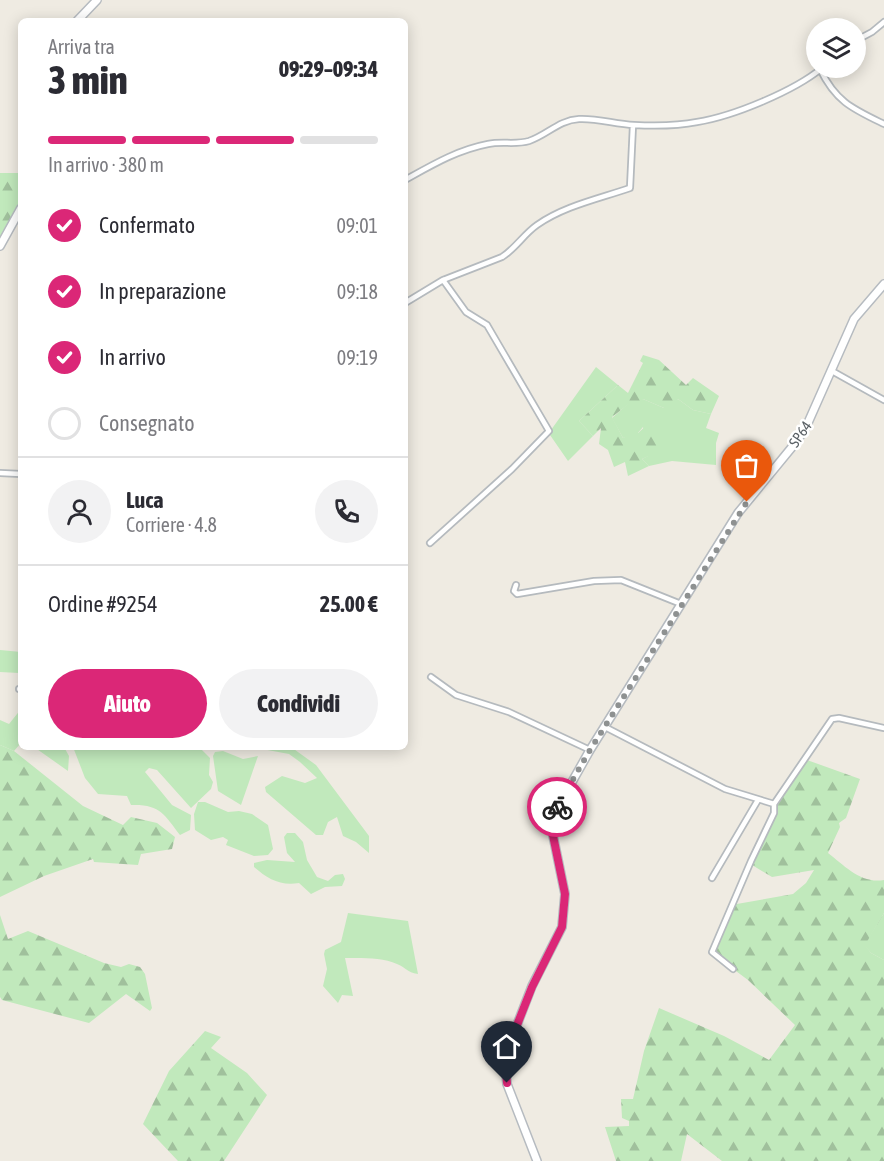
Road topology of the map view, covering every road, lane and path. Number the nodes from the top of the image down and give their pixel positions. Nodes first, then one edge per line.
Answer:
1 (97, 0) edge
2 (81, 18) edge
3 (884, 22) edge
4 (866, 35) edge
5 (806, 78) edge
6 (826, 78) edge
7 (884, 123) edge
8 (633, 125) junction
9 (408, 178) edge
10 (18, 213) edge
11 (0, 246) edge
12 (443, 280) junction
13 (884, 284) edge
14 (408, 301) edge
15 (832, 371) junction
16 (884, 400) edge
17 (0, 473) edge
18 (18, 474) edge
19 (430, 543) dead end
20 (516, 585) dead end
21 (681, 604) junction
22 (431, 677) dead end
23 (605, 728) junction
24 (884, 728) edge
25 (590, 750) junction
26 (758, 800) junction
27 (774, 804) junction
28 (712, 878) dead end
29 (732, 969) dead end
30 (537, 1161) edge

1 - 2 street
3 - 4 street
5 - 8 street
6 - 7 street
8 - 9 street
8 - 12 street
10 - 11 street
12 - 14 street
12 - 19 street
13 - 15 street, SP64 / SP64
15 - 16 street
15 - 21 street, SP64 / SP64
17 - 18 street
20 - 21 street
21 - 23 street, SP64 / SP64
22 - 25 street
23 - 25 street, SP64 / SP64
23 - 26 street
24 - 27 street
25 - 30 street, SP64 / SP64
26 - 27 street
26 - 28 street
27 - 29 street

